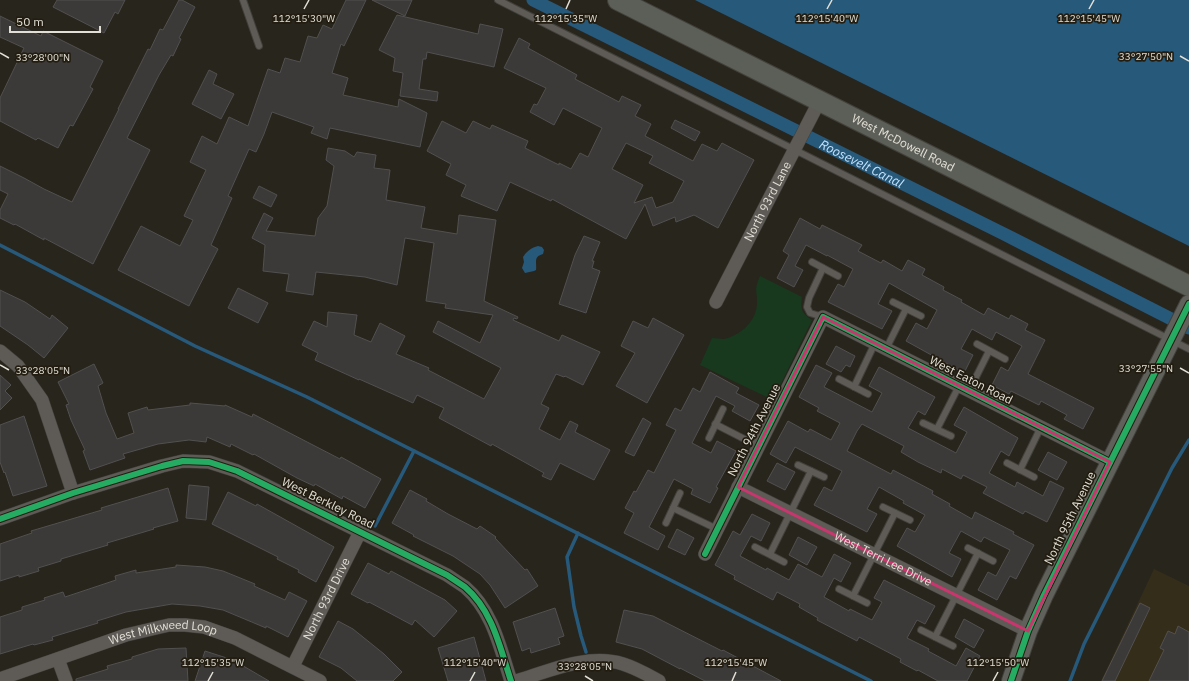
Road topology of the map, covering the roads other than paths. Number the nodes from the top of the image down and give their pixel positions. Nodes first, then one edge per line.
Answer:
1 (243, 0) edge
2 (498, 0) edge
3 (618, 0) edge
4 (258, 46) dead end
5 (820, 100) junction
6 (796, 148) junction
7 (812, 262) dead end
8 (823, 268) junction
9 (838, 276) dead end
10 (1189, 286) edge
11 (716, 302) dead end
12 (893, 302) dead end
13 (906, 309) junction
14 (1186, 309) edge
15 (921, 316) dead end
16 (823, 317) junction
17 (1172, 337) junction
18 (977, 344) dead end
19 (881, 346) junction
20 (1189, 349) edge
21 (989, 351) junction
22 (0, 352) edge
23 (1005, 358) dead end
24 (839, 379) dead end
25 (854, 387) junction
26 (964, 388) junction
27 (868, 394) dead end
28 (723, 409) dead end
29 (923, 423) dead end
30 (715, 424) junction
31 (1041, 427) junction
32 (937, 429) junction
33 (951, 436) dead end
34 (709, 438) dead end
35 (758, 446) junction
36 (1110, 462) junction
37 (1006, 463) dead end
38 (798, 465) dead end
39 (1020, 470) junction
40 (811, 471) junction
41 (824, 477) dead end
42 (1034, 477) dead end
43 (738, 487) junction
44 (73, 493) junction
45 (680, 494) dead end
46 (883, 507) dead end
47 (673, 508) junction
48 (790, 513) junction
49 (895, 513) junction
50 (0, 519) edge
51 (910, 520) dead end
52 (666, 522) dead end
53 (717, 530) junction
54 (360, 532) junction
55 (755, 547) dead end
56 (968, 548) dead end
57 (978, 553) junction
58 (705, 554) dead end
59 (770, 554) junction
60 (874, 554) junction
61 (993, 561) dead end
62 (784, 562) dead end
63 (839, 589) dead end
64 (957, 595) junction
65 (854, 596) junction
66 (868, 603) dead end
67 (921, 630) dead end
68 (1028, 631) junction
69 (935, 637) junction
70 (953, 646) dead end
71 (58, 658) junction
72 (293, 666) junction
73 (0, 679) edge
74 (66, 681) edge
75 (320, 681) edge
76 (511, 681) edge
77 (516, 681) edge
78 (659, 681) edge
79 (1011, 681) edge

1 - 4 lane
2 - 6 lane
3 - 5 main road, West McDowell Road
5 - 6 street, North 93rd Lane
5 - 10 main road, West McDowell Road
6 - 11 street, North 93rd Lane
6 - 17 lane
7 - 8 lane
8 - 9 lane
8 - 16 lane
12 - 13 lane
13 - 15 lane
13 - 19 lane
14 - 17 street, North 95th Avenue
16 - 19 street, West Eaton Road
16 - 35 street, North 94th Avenue
17 - 20 lane
17 - 36 street, North 95th Avenue
18 - 21 lane
19 - 25 lane
19 - 26 street, West Eaton Road
21 - 23 lane
21 - 26 lane
22 - 44 street
24 - 25 lane
25 - 27 lane
26 - 31 street, West Eaton Road
26 - 32 lane
28 - 30 lane
29 - 32 lane
30 - 34 lane
30 - 35 lane
31 - 36 street, West Eaton Road
31 - 39 lane
32 - 33 lane
35 - 43 street, North 94th Avenue
36 - 68 street, North 95th Avenue
37 - 39 lane
38 - 40 lane
39 - 42 lane
40 - 41 lane
40 - 48 lane
43 - 48 street, West Terri Lee Drive
43 - 53 street, North 94th Avenue
44 - 50 street, West Berkley Road
44 - 54 street, West Berkley Road
45 - 47 lane
46 - 49 lane
47 - 52 lane
47 - 53 lane
48 - 59 lane
48 - 60 street, West Terri Lee Drive
49 - 51 lane
49 - 60 lane
53 - 58 street, North 94th Avenue
54 - 72 street, North 93rd Drive
54 - 76 street, West Berkley Road
55 - 59 lane
56 - 57 lane
57 - 61 lane
57 - 64 lane
59 - 62 lane
60 - 64 street, West Terri Lee Drive
60 - 65 lane
63 - 65 lane
64 - 68 street, West Terri Lee Drive
64 - 69 lane
65 - 66 lane
67 - 69 lane
68 - 79 street, North 95th Avenue
69 - 70 lane
71 - 72 street, West Milkweed Loop
71 - 73 street, West Milkweed Loop
71 - 74 street
72 - 75 street, West Milkweed Loop
77 - 78 street

